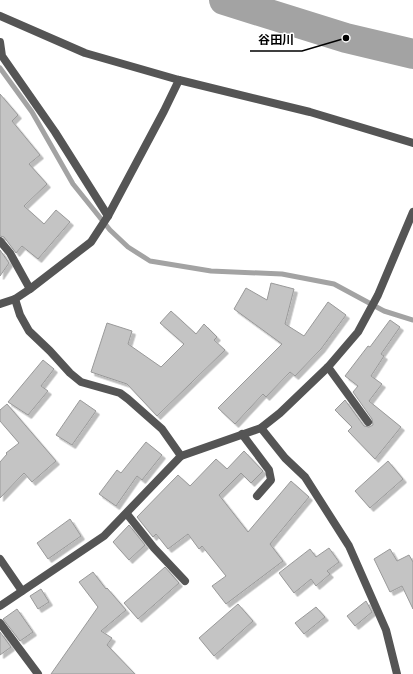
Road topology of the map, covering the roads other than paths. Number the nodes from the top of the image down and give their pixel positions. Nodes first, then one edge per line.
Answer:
1 (0, 16) edge
2 (0, 42) edge
3 (179, 80) junction
4 (413, 143) edge
5 (413, 212) edge
6 (108, 216) junction
7 (0, 242) edge
8 (30, 289) junction
9 (15, 299) junction
10 (0, 304) edge
11 (328, 368) junction
12 (368, 422) dead end
13 (261, 428) junction
14 (242, 434) junction
15 (181, 456) junction
16 (257, 496) dead end
17 (127, 514) junction
18 (0, 559) edge
19 (185, 581) dead end
20 (22, 591) junction
21 (0, 606) edge
22 (0, 623) edge
23 (38, 674) edge
24 (397, 674) edge

1 - 3 street
2 - 6 street
3 - 4 street
3 - 6 street
5 - 11 street
6 - 8 street
7 - 8 street
8 - 9 street
9 - 10 street
9 - 15 street
11 - 12 street
11 - 13 street
13 - 14 street
13 - 24 street
14 - 15 street
14 - 16 street
15 - 17 street
17 - 19 street
17 - 20 street
18 - 20 street
20 - 21 street
22 - 23 street

